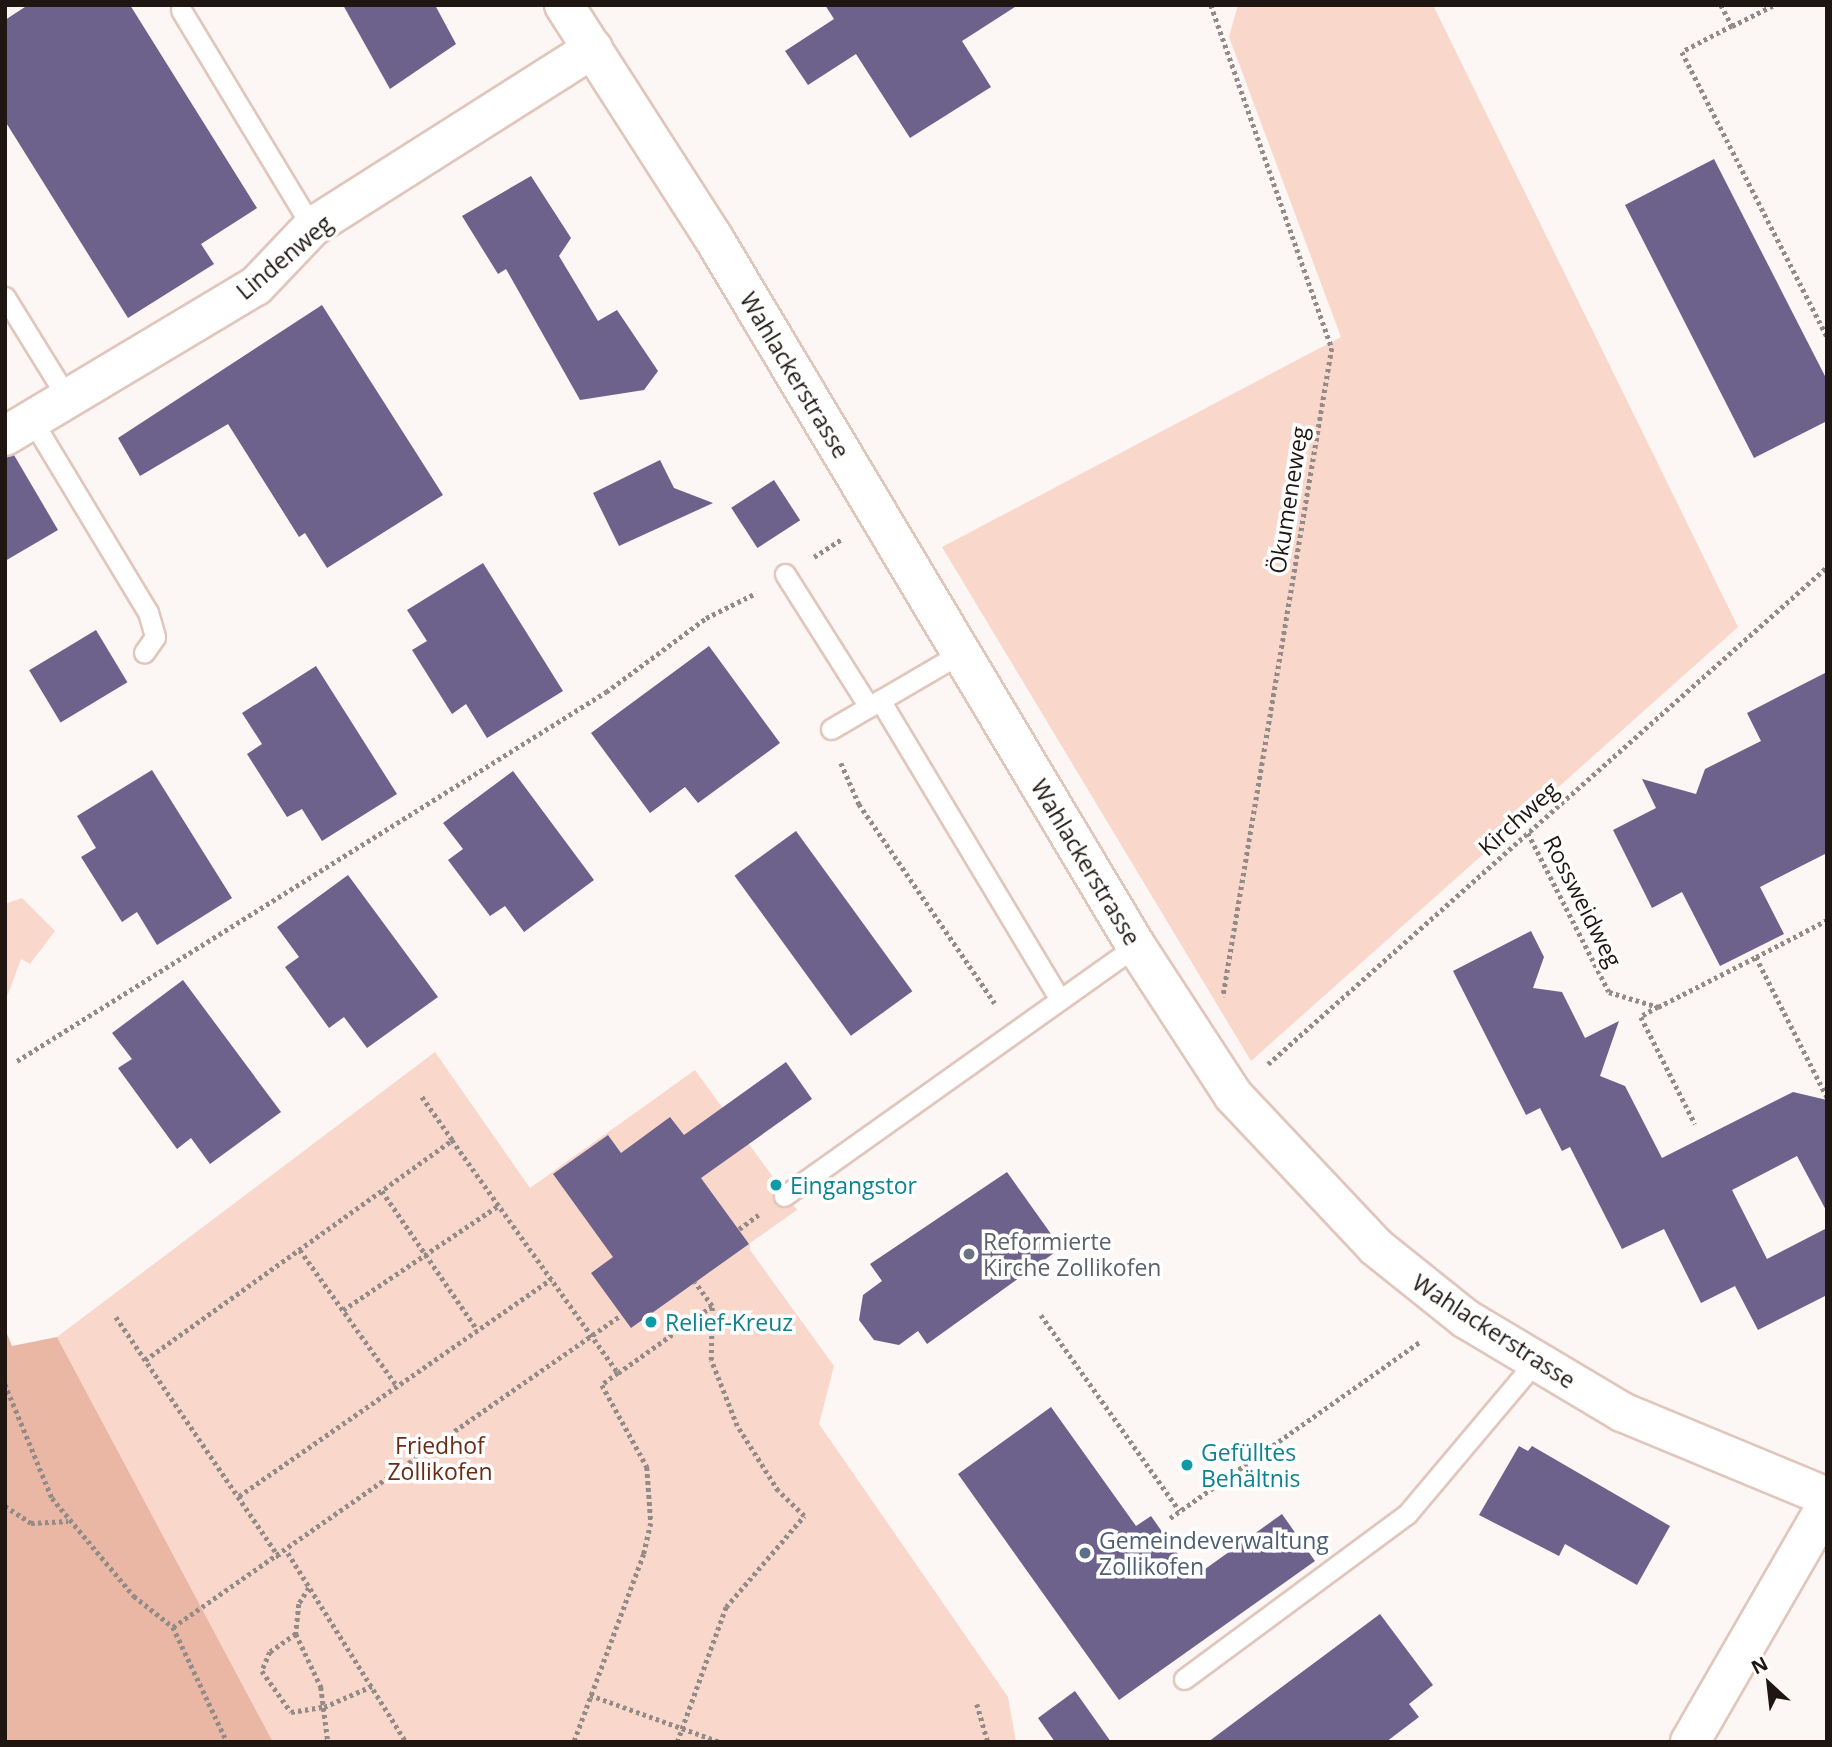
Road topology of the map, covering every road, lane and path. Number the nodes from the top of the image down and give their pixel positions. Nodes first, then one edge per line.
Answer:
1 (564, 5) edge
2 (1211, 5) edge
3 (1721, 5) edge
4 (1774, 5) edge
5 (181, 10) dead end
6 (1732, 26) junction
7 (593, 49) junction
8 (312, 227) junction
9 (5, 297) edge
10 (1827, 337) edge
11 (68, 399) junction
12 (19, 428) edge
13 (878, 516) junction
14 (1827, 567) edge
15 (785, 574) junction
16 (144, 653) dead end
17 (961, 653) junction
18 (875, 703) junction
19 (831, 729) joint
20 (1528, 833) junction
21 (1827, 920) edge
22 (1136, 946) junction
23 (1756, 957) junction
24 (1060, 999) junction
25 (1658, 1007) junction
26 (1218, 1009) dead end
27 (1014, 1032) junction
28 (17, 1061) dead end
29 (1233, 1095) junction
30 (421, 1096) dead end
31 (1827, 1097) edge
32 (1695, 1124) dead end
33 (452, 1140) junction
34 (382, 1191) junction
35 (784, 1196) dead end
36 (498, 1206) junction
37 (300, 1250) junction
38 (425, 1255) junction
39 (551, 1279) junction
40 (695, 1283) dead end
41 (712, 1306) junction
42 (343, 1310) junction
43 (1459, 1313) junction
44 (621, 1315) dead end
45 (1041, 1315) dead end
46 (116, 1317) dead end
47 (477, 1329) junction
48 (591, 1335) junction
49 (145, 1360) junction
50 (1534, 1363) junction
51 (618, 1373) junction
52 (5, 1384) edge
53 (397, 1386) junction
54 (239, 1496) junction
55 (1827, 1497) edge
56 (1827, 1505) edge
57 (5, 1506) edge
58 (1180, 1511) junction
59 (1170, 1518) dead end
60 (68, 1521) junction
61 (288, 1552) junction
62 (280, 1558) junction
63 (310, 1587) junction
64 (173, 1627) junction
65 (296, 1634) junction
66 (1184, 1679) dead end
67 (372, 1686) junction
68 (590, 1695) junction
69 (977, 1704) dead end
70 (324, 1707) junction
71 (681, 1728) junction
72 (228, 1742) edge
73 (328, 1742) edge
74 (406, 1742) edge
75 (574, 1742) edge
76 (677, 1742) edge
77 (720, 1742) edge
78 (988, 1742) edge
79 (1690, 1742) edge

1 - 7 street, Wahlackerstrasse
2 - 26 path, Ökumeneweg
3 - 6 path
4 - 6 path
5 - 8 lane
6 - 10 path
7 - 8 street, Lindenweg
7 - 13 street, Wahlackerstrasse
8 - 11 street, Lindenweg
9 - 11 lane
11 - 12 street, Lindenweg
12 - 16 lane
13 - 15 path
13 - 17 street, Wahlackerstrasse
14 - 20 path, Kirchweg
15 - 18 lane
15 - 28 path
17 - 18 lane
17 - 22 street, Wahlackerstrasse
18 - 19 lane
18 - 24 lane
19 - 27 path
20 - 25 path, Rossweidweg
20 - 29 path, Kirchweg
21 - 23 path
22 - 24 lane
22 - 29 street, Wahlackerstrasse
23 - 25 path
23 - 31 path
24 - 27 lane
25 - 32 path
27 - 35 lane
29 - 43 street, Wahlackerstrasse
30 - 33 path
33 - 34 path
33 - 36 path
34 - 37 path
34 - 38 path
36 - 38 path
36 - 39 path
37 - 42 path
37 - 49 path
38 - 42 path
38 - 47 path
39 - 47 path
39 - 48 path
40 - 41 path
41 - 51 path
41 - 71 path
42 - 53 path
43 - 50 street, Wahlackerstrasse
43 - 58 path
44 - 48 path
45 - 58 path
46 - 49 path
47 - 53 path
48 - 51 path
48 - 61 path
49 - 54 path
50 - 55 street, Wahlackerstrasse
50 - 66 lane
51 - 68 path
52 - 60 path
53 - 54 path
54 - 62 path
56 - 79 street
57 - 60 path
58 - 59 path
60 - 64 path
61 - 62 path
61 - 63 path
62 - 64 path
63 - 65 path
63 - 67 path
64 - 72 path
65 - 70 path
65 - 70 path
67 - 70 path
67 - 74 path
68 - 71 path
68 - 75 path
69 - 78 path
70 - 73 path
71 - 76 path
71 - 77 path

